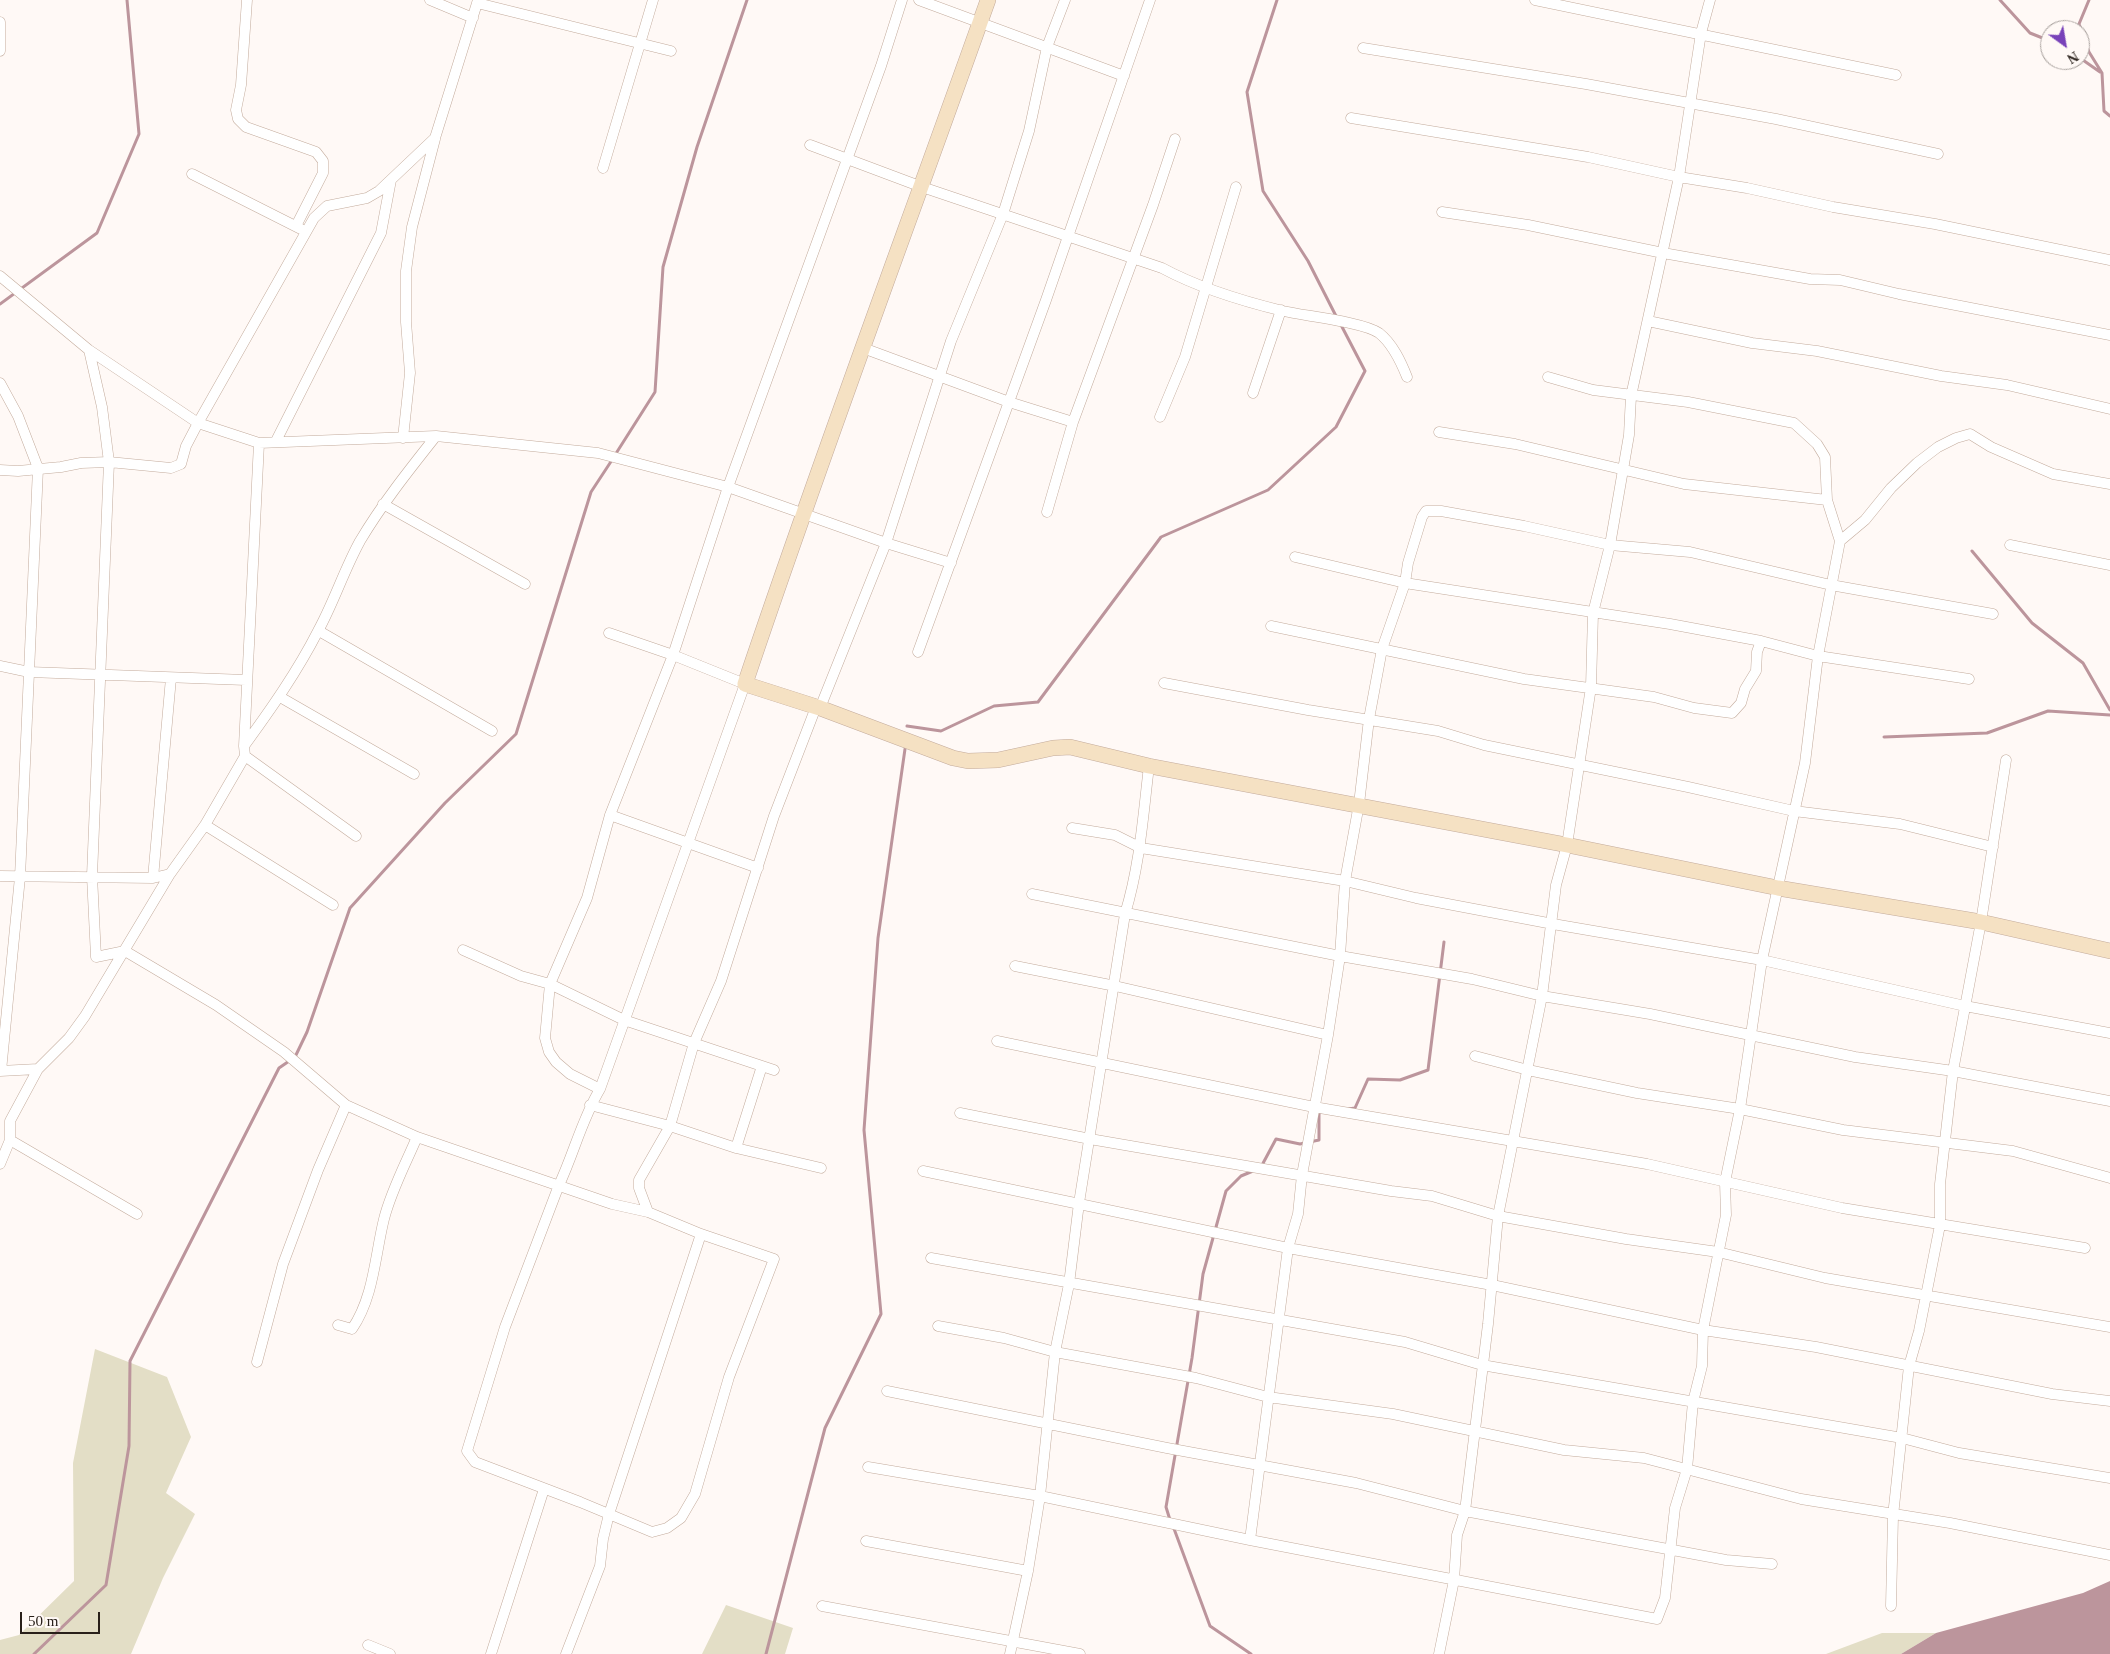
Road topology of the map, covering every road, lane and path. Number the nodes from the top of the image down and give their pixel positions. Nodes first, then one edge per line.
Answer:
1 (246, 0) edge
2 (430, 0) edge
3 (654, 0) edge
4 (902, 0) edge
5 (920, 0) edge
6 (988, 0) edge
7 (1065, 0) edge
8 (1150, 0) edge
9 (1535, 0) edge
10 (1710, 0) edge
11 (478, 2) edge
12 (472, 18) junction
13 (0, 22) edge
14 (980, 24) junction
15 (1701, 33) junction
16 (640, 43) junction
17 (1048, 48) junction
18 (1363, 48) dead end
19 (0, 50) edge
20 (671, 51) dead end
21 (1896, 75) dead end
22 (1124, 76) junction
23 (1691, 105) junction
24 (1351, 118) dead end
25 (435, 138) junction
26 (1175, 139) dead end
27 (810, 145) dead end
28 (1938, 154) dead end
29 (846, 157) junction
30 (603, 168) dead end
31 (192, 174) dead end
32 (1679, 177) junction
33 (391, 180) junction
34 (922, 187) junction
35 (1236, 187) dead end
36 (1442, 212) dead end
37 (1003, 214) junction
38 (296, 226) junction
39 (306, 233) junction
40 (1067, 237) junction
41 (1663, 253) junction
42 (1132, 258) junction
43 (2110, 260) edge
44 (0, 276) edge
45 (1208, 288) junction
46 (1281, 310) junction
47 (1648, 321) junction
48 (2110, 336) edge
49 (863, 348) junction
50 (89, 350) junction
51 (938, 374) junction
52 (1408, 377) dead end
53 (1548, 377) dead end
54 (0, 382) edge
55 (1253, 393) dead end
56 (1631, 396) junction
57 (1008, 402) junction
58 (2110, 408) edge
59 (1160, 417) dead end
60 (1073, 422) junction
61 (198, 423) junction
62 (1439, 432) dead end
63 (436, 436) junction
64 (403, 438) junction
65 (276, 441) junction
66 (259, 443) junction
67 (109, 462) junction
68 (38, 468) junction
69 (0, 470) edge
70 (1622, 470) junction
71 (2110, 484) edge
72 (728, 487) junction
73 (1827, 500) junction
74 (383, 504) junction
75 (803, 512) junction
76 (1047, 512) dead end
77 (1840, 541) junction
78 (886, 543) junction
79 (1610, 545) junction
80 (2010, 545) dead end
81 (1295, 557) dead end
82 (951, 563) junction
83 (2110, 565) edge
84 (1405, 583) junction
85 (526, 584) dead end
86 (1831, 585) junction
87 (1593, 613) junction
88 (1993, 614) dead end
89 (1271, 626) dead end
90 (319, 631) junction
91 (608, 633) dead end
92 (1762, 641) junction
93 (1382, 649) junction
94 (918, 652) dead end
95 (673, 655) junction
96 (1818, 656) junction
97 (0, 666) edge
98 (29, 672) junction
99 (100, 676) junction
100 (171, 678) junction
101 (1969, 679) dead end
102 (246, 680) junction
103 (1164, 683) dead end
104 (745, 684) junction
105 (1591, 687) junction
106 (280, 697) junction
107 (818, 708) junction
108 (1368, 719) junction
109 (492, 731) dead end
110 (244, 751) junction
111 (2006, 760) dead end
112 (1577, 765) junction
113 (1150, 766) junction
114 (414, 774) dead end
115 (1359, 804) junction
116 (1794, 811) junction
117 (610, 815) junction
118 (205, 825) junction
119 (1072, 828) dead end
120 (356, 836) dead end
121 (687, 844) junction
122 (1566, 845) junction
123 (1993, 847) junction
124 (1141, 848) junction
125 (758, 868) junction
126 (170, 874) junction
127 (0, 876) edge
128 (92, 876) junction
129 (20, 877) junction
130 (153, 878) junction
131 (1344, 882) junction
132 (1778, 888) junction
133 (1032, 894) dead end
134 (333, 905) dead end
135 (1125, 914) junction
136 (1981, 922) junction
137 (1553, 924) junction
138 (125, 950) junction
139 (463, 950) dead end
140 (2110, 951) edge
141 (1340, 956) junction
142 (1762, 960) junction
143 (1015, 966) dead end
144 (550, 984) junction
145 (1115, 986) junction
146 (1542, 996) junction
147 (1965, 1006) junction
148 (624, 1020) junction
149 (2110, 1033) edge
150 (1328, 1035) junction
151 (1750, 1037) junction
152 (998, 1041) dead end
153 (694, 1043) junction
154 (1475, 1056) dead end
155 (1102, 1062) junction
156 (762, 1066) junction
157 (38, 1068) junction
158 (774, 1070) dead end
159 (1528, 1070) junction
160 (0, 1071) edge
161 (1953, 1071) junction
162 (600, 1088) junction
163 (2110, 1101) edge
164 (346, 1105) junction
165 (590, 1105) junction
166 (1314, 1107) junction
167 (1740, 1109) junction
168 (960, 1113) dead end
169 (670, 1126) junction
170 (417, 1137) junction
171 (1090, 1139) junction
172 (10, 1140) junction
173 (1512, 1140) junction
174 (1947, 1143) junction
175 (736, 1148) junction
176 (0, 1164) edge
177 (821, 1168) dead end
178 (923, 1171) dead end
179 (1302, 1175) junction
180 (2110, 1178) edge
181 (1725, 1182) junction
182 (559, 1185) junction
183 (1079, 1203) junction
184 (648, 1212) junction
185 (138, 1214) dead end
186 (1498, 1216) junction
187 (1940, 1225) junction
188 (701, 1234) junction
189 (1288, 1248) junction
190 (2085, 1248) dead end
191 (1718, 1252) junction
192 (931, 1258) dead end
193 (1069, 1284) junction
194 (1492, 1285) junction
195 (1926, 1296) junction
196 (1279, 1321) junction
197 (338, 1325) dead end
198 (938, 1326) dead end
199 (2110, 1327) edge
200 (1703, 1330) junction
201 (1055, 1352) junction
202 (257, 1362) dead end
203 (1482, 1364) junction
204 (1909, 1366) junction
205 (888, 1391) dead end
206 (1268, 1397) junction
207 (1693, 1402) junction
208 (2110, 1402) edge
209 (1047, 1422) junction
210 (1474, 1430) junction
211 (1902, 1438) junction
212 (1259, 1464) junction
213 (868, 1468) dead end
214 (1687, 1469) junction
215 (2110, 1478) edge
216 (544, 1490) junction
217 (1040, 1496) junction
218 (1465, 1511) junction
219 (609, 1514) junction
220 (1893, 1516) junction
221 (1250, 1540) junction
222 (866, 1541) dead end
223 (1669, 1549) junction
224 (2110, 1555) edge
225 (1772, 1564) dead end
226 (1028, 1571) junction
227 (1454, 1580) junction
228 (822, 1606) dead end
229 (1891, 1606) dead end
230 (1012, 1642) junction
231 (368, 1645) dead end
232 (390, 1654) edge
233 (491, 1654) edge
234 (566, 1654) edge
235 (1010, 1654) edge
236 (1080, 1654) edge
237 (1439, 1654) edge

1 - 38 street
2 - 12 street
3 - 16 street
4 - 29 street
5 - 14 street
6 - 14 street
7 - 17 street
8 - 22 street
9 - 15 street
10 - 15 street
11 - 12 street
11 - 16 street
12 - 25 street
13 - 19 street
14 - 17 street
14 - 34 street
15 - 21 street
15 - 23 street
16 - 20 street
16 - 30 street
17 - 22 street
17 - 37 street
18 - 23 street
22 - 40 street
23 - 28 street
23 - 32 street
24 - 32 street
25 - 33 street
25 - 64 street
26 - 42 street
27 - 29 street
29 - 34 street
29 - 72 street
31 - 38 street
32 - 41 street
32 - 43 street
33 - 39 street
33 - 65 street
34 - 37 street
34 - 49 street
35 - 45 street
36 - 41 street
37 - 40 street
37 - 51 street
38 - 39 street
39 - 61 street
40 - 42 street
40 - 57 street
41 - 47 street
41 - 48 street
42 - 45 street
42 - 60 street
44 - 50 street
45 - 46 street
45 - 59 street
46 - 52 street
46 - 55 street
47 - 56 street
47 - 58 street
49 - 51 street
49 - 75 street
50 - 61 street
50 - 67 street
51 - 57 street
51 - 78 street
53 - 56 street
54 - 68 street
56 - 70 street
56 - 73 street
57 - 60 street
57 - 82 street
60 - 76 street
61 - 66 street
61 - 67 street
62 - 70 street
63 - 64 street
63 - 72 street
63 - 74 street
64 - 65 street
65 - 66 street
66 - 102 street
67 - 68 street
67 - 99 street
68 - 69 street
68 - 98 street
70 - 73 street
70 - 79 street
71 - 77 street
72 - 75 street
72 - 95 street
73 - 77 street
74 - 85 street
74 - 90 street
75 - 78 street
75 - 104 street
77 - 86 street
78 - 82 street
78 - 107 street
79 - 84 street
79 - 86 street
79 - 87 street
80 - 83 street
81 - 84 street
82 - 94 street
84 - 87 street
84 - 93 street
86 - 88 street
86 - 96 street
87 - 92 street
87 - 105 street
89 - 93 street
90 - 106 street
90 - 109 street
91 - 95 street
92 - 96 street
92 - 105 street
93 - 105 street
93 - 108 street
95 - 104 street
95 - 117 street
96 - 101 street
96 - 116 street
97 - 98 street
98 - 99 street
98 - 129 street
99 - 100 street
99 - 128 street
100 - 102 street
100 - 130 street
102 - 110 street
103 - 108 street
104 - 107 street
104 - 121 street
105 - 112 street
106 - 110 street
106 - 114 street
107 - 113 street
107 - 125 street
108 - 112 street
108 - 115 street
110 - 118 street
110 - 120 street
111 - 123 street
112 - 116 street
112 - 122 street
113 - 115 street
113 - 124 street
115 - 122 street
115 - 131 street
116 - 123 street
116 - 132 street
117 - 121 street
117 - 144 street
118 - 126 street
118 - 134 street
119 - 124 street
121 - 125 street
121 - 148 street
122 - 132 street
122 - 137 street
123 - 136 street
124 - 131 street
124 - 135 street
125 - 153 street
126 - 130 street
126 - 138 street
127 - 129 street
128 - 129 street
128 - 130 street
128 - 138 street
129 - 160 street
131 - 137 street
131 - 141 street
132 - 136 street
132 - 142 street
133 - 135 street
135 - 141 street
135 - 145 street
136 - 140 street
136 - 147 street
137 - 142 street
137 - 146 street
138 - 157 street
138 - 164 street
139 - 144 street
141 - 146 street
141 - 150 street
142 - 147 street
142 - 151 street
143 - 145 street
144 - 148 street
144 - 162 street
145 - 150 street
145 - 155 street
146 - 151 street
146 - 159 street
147 - 149 street
147 - 161 street
148 - 153 street
148 - 162 street
150 - 166 street
151 - 161 street
151 - 167 street
152 - 155 street
153 - 156 street
153 - 169 street
154 - 159 street
155 - 166 street
155 - 171 street
156 - 158 street
156 - 175 street
157 - 160 street
157 - 172 street
159 - 167 street
159 - 173 street
161 - 163 street
161 - 174 street
162 - 165 street
164 - 170 street
164 - 202 street
165 - 169 street
165 - 182 street
166 - 173 street
166 - 179 street
167 - 174 street
167 - 181 street
168 - 171 street
169 - 175 street
169 - 184 street
170 - 182 street
170 - 197 street
171 - 179 street
171 - 183 street
172 - 176 street
172 - 185 street
173 - 181 street
173 - 186 street
174 - 180 street
174 - 187 street
175 - 177 street
178 - 183 street
179 - 186 street
179 - 189 street
181 - 187 street
181 - 191 street
182 - 184 street
182 - 216 street
183 - 189 street
183 - 193 street
184 - 188 street
186 - 191 street
186 - 194 street
187 - 190 street
187 - 195 street
188 - 219 street
188 - 219 street
189 - 194 street
189 - 196 street
191 - 195 street
191 - 200 street
192 - 193 street
193 - 196 street
193 - 201 street
194 - 200 street
194 - 203 street
195 - 199 street
195 - 204 street
196 - 203 street
196 - 206 street
198 - 201 street
200 - 204 street
200 - 207 street
201 - 206 street
201 - 209 street
203 - 207 street
203 - 210 street
204 - 208 street
204 - 211 street
205 - 209 street
206 - 210 street
206 - 212 street
207 - 211 street
207 - 214 street
209 - 212 street
209 - 217 street
210 - 214 street
210 - 218 street
211 - 215 street
211 - 220 street
212 - 218 street
212 - 221 street
213 - 217 street
214 - 220 street
214 - 223 street
216 - 219 street
216 - 233 street
217 - 221 street
217 - 226 street
218 - 223 street
218 - 227 street
219 - 234 street
220 - 224 street
220 - 229 street
221 - 227 street
222 - 226 street
223 - 225 street
223 - 227 street
226 - 230 street
227 - 237 street
228 - 230 street
230 - 235 street
230 - 236 street
231 - 232 street

